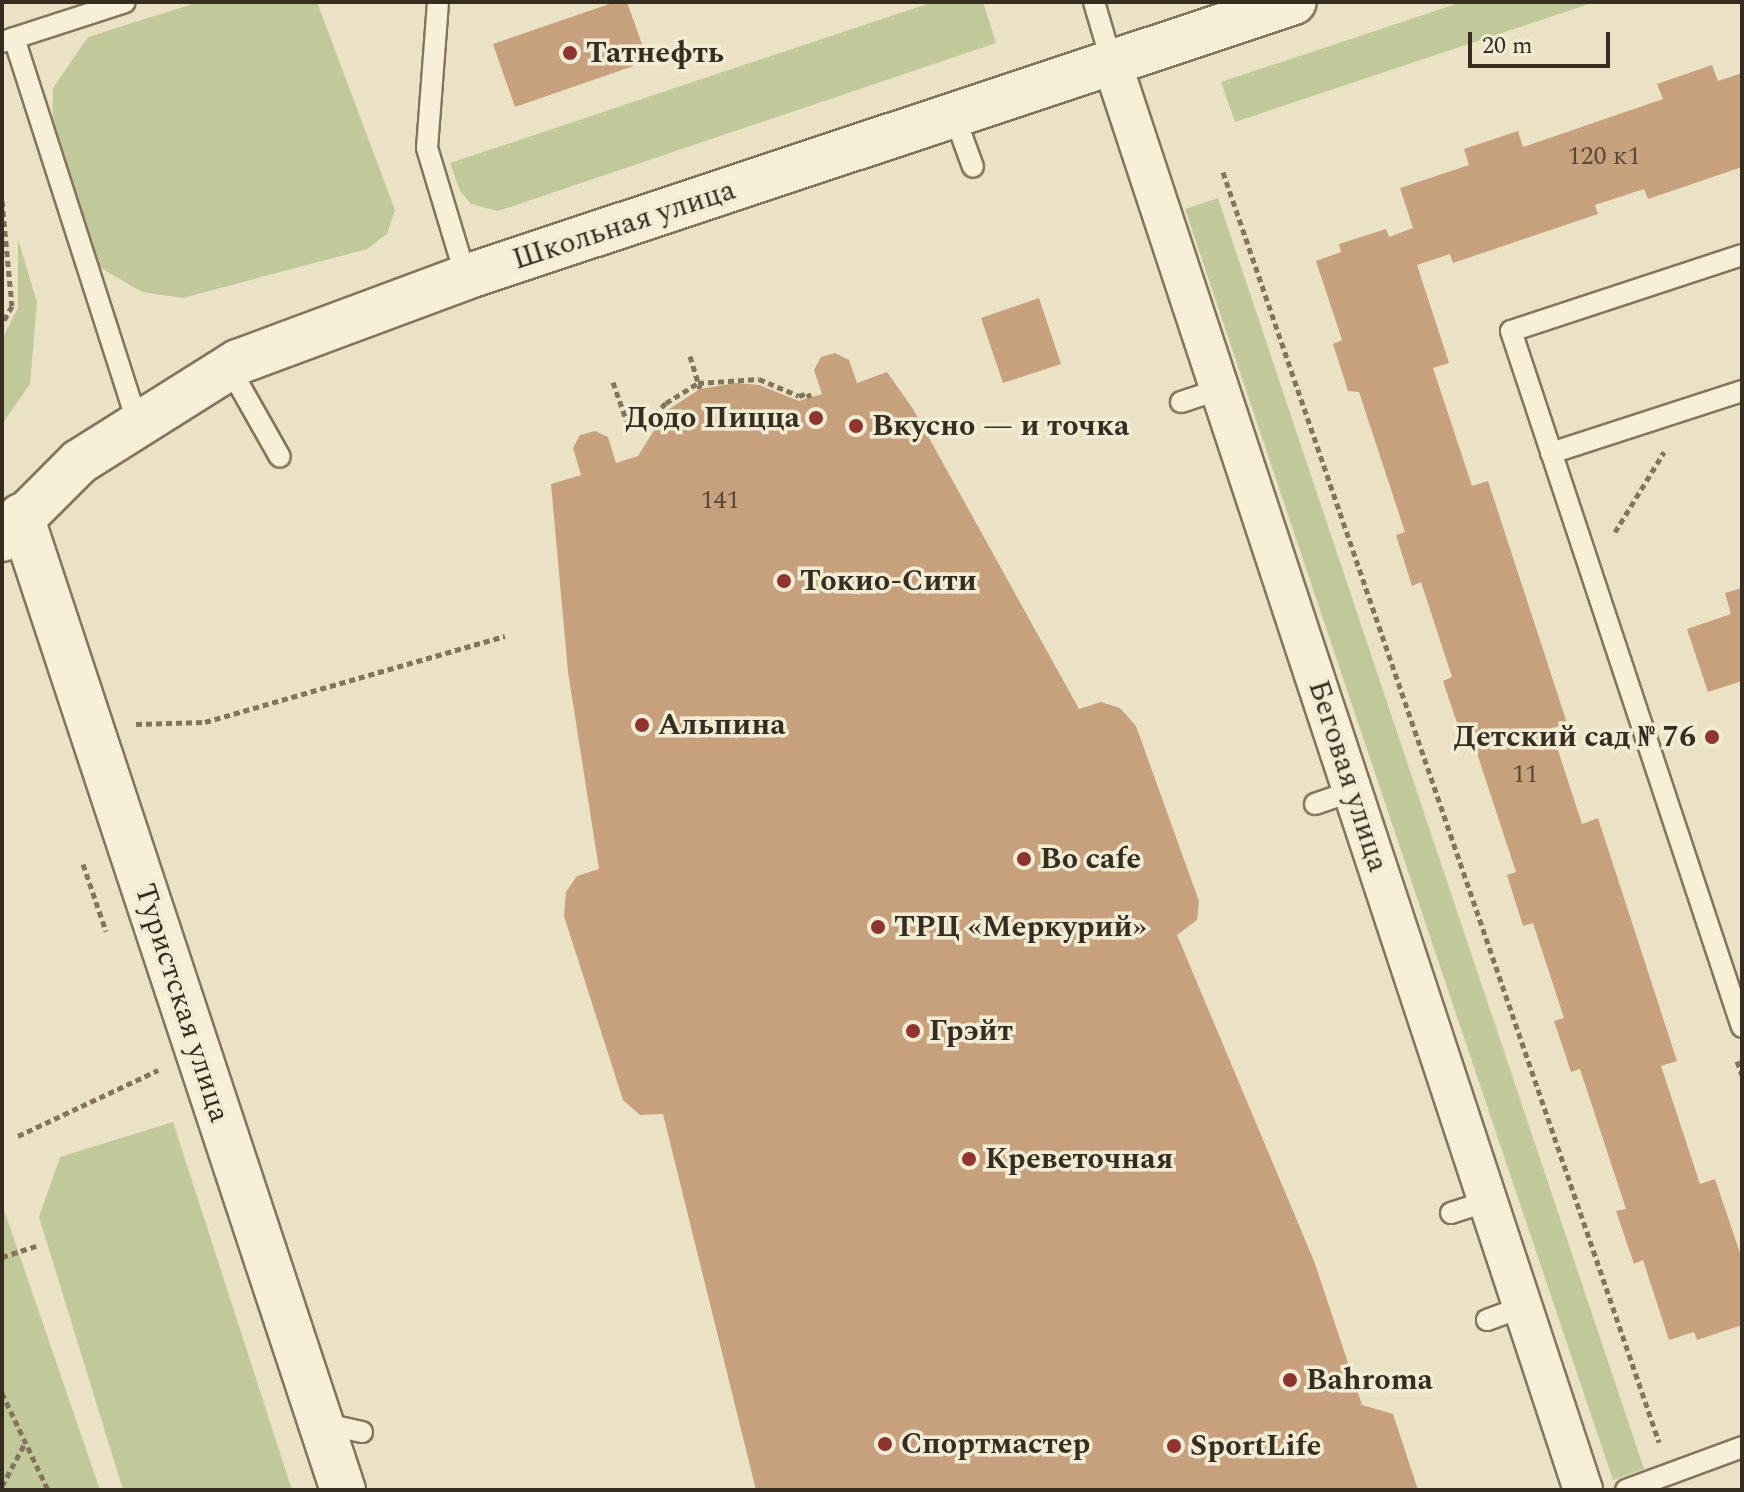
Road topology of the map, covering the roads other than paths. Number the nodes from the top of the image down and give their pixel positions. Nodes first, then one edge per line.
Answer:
1 (125, 2) edge
2 (1094, 2) edge
3 (1294, 2) edge
4 (442, 4) edge
5 (8, 40) edge
6 (1112, 63) junction
7 (954, 115) junction
8 (973, 167) dead end
9 (1742, 255) edge
10 (466, 277) junction
11 (229, 367) junction
12 (1220, 389) junction
13 (1742, 391) edge
14 (1181, 402) dead end
15 (137, 422) junction
16 (1551, 453) junction
17 (280, 457) dead end
18 (12, 528) edge
19 (1352, 791) junction
20 (1315, 804) dead end
21 (1742, 1027) edge
22 (1488, 1201) junction
23 (1451, 1213) dead end
24 (1523, 1307) junction
25 (1487, 1320) dead end
26 (1742, 1447) edge
27 (1673, 1482) edge
28 (343, 1490) edge
29 (1583, 1490) edge
30 (1626, 1490) edge

1 - 5 lane
2 - 6 lane
3 - 6 street, Школьная улица
4 - 10 lane
5 - 15 lane
6 - 7 street, Школьная улица
6 - 12 street, Беговая улица
7 - 8 lane
7 - 10 street, Школьная улица
9 - 16 lane
10 - 11 street, Школьная улица
11 - 15 street, Школьная улица
11 - 17 lane
12 - 14 lane
12 - 19 street, Беговая улица
13 - 16 lane
15 - 18 street, Школьная улица
16 - 21 lane
18 - 28 street, Туристская улица
19 - 20 lane
19 - 22 street, Беговая улица
22 - 23 lane
22 - 24 street, Беговая улица
24 - 25 lane
24 - 29 street, Беговая улица
26 - 27 lane
27 - 30 lane

